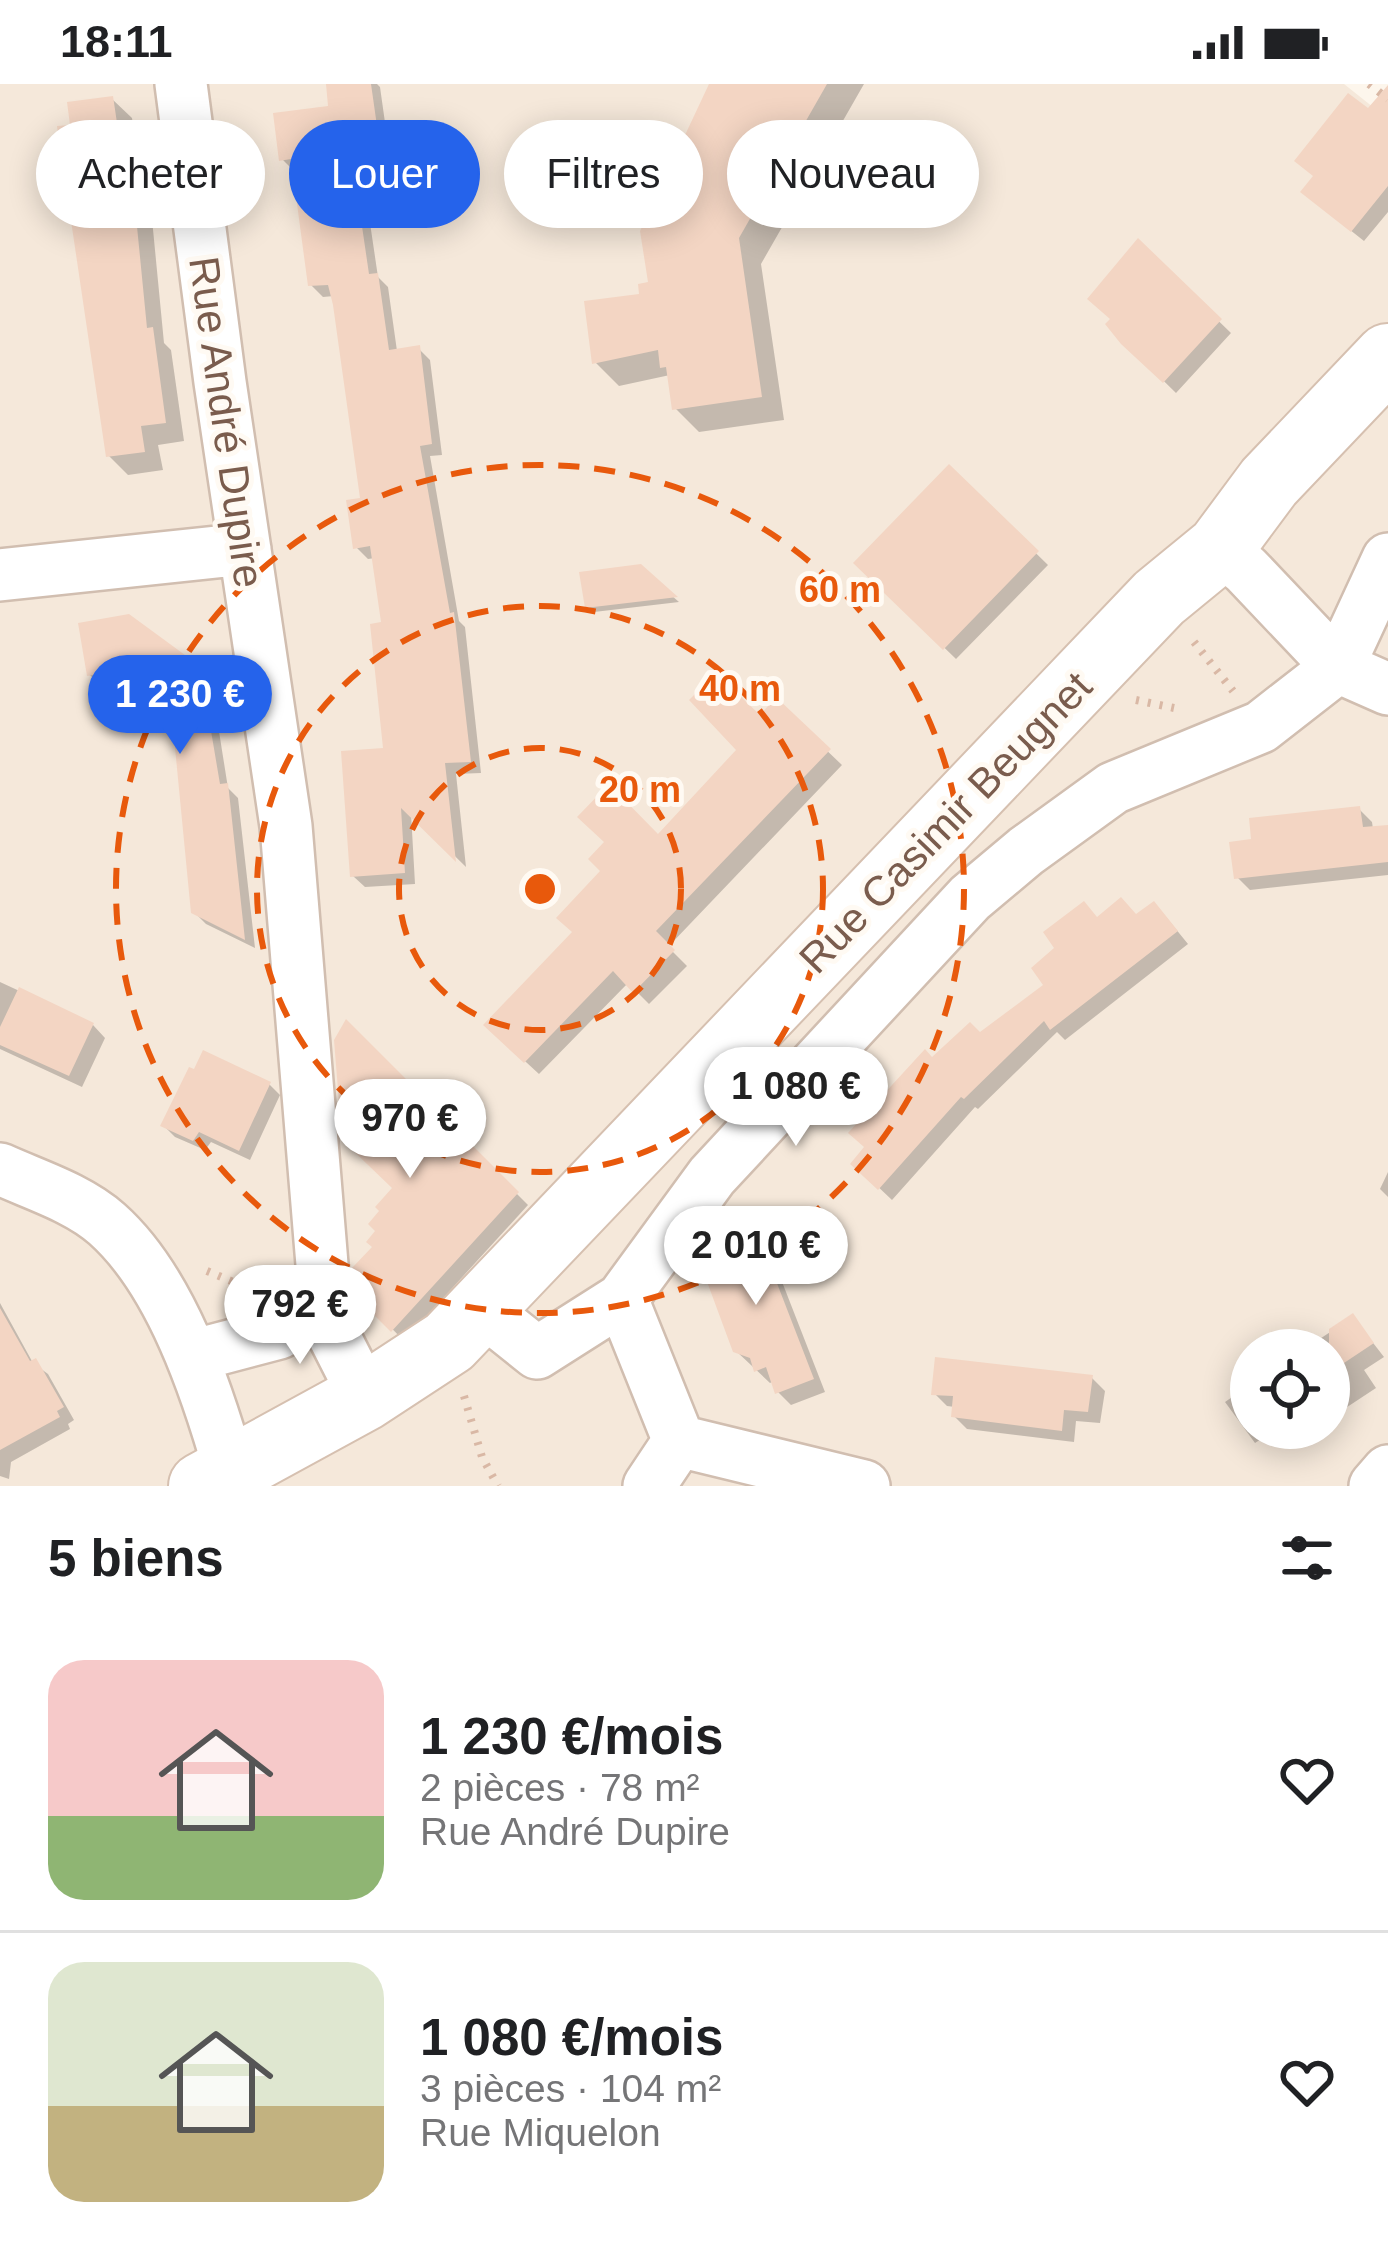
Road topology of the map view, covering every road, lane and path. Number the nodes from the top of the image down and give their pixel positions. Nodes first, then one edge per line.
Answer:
1 (181, 84) edge
2 (1369, 84) edge
3 (1388, 99) edge
4 (1388, 357) edge
5 (1220, 548) junction
6 (245, 549) junction
7 (1388, 560) edge
8 (0, 575) edge
9 (1159, 598) junction
10 (1338, 667) junction
11 (1074, 686) junction
12 (1388, 689) edge
13 (1261, 727) junction
14 (0, 1168) edge
15 (197, 1268) dead end
16 (622, 1299) junction
17 (325, 1301) junction
18 (465, 1326) junction
19 (192, 1356) junction
20 (365, 1397) junction
21 (680, 1441) junction
22 (1388, 1471) edge
23 (216, 1478) edge
24 (498, 1486) edge
25 (650, 1486) edge
26 (864, 1486) edge
27 (1376, 1486) edge

1 - 6 street, Rue André Dupire
2 - 3 path
4 - 5 main road, Rue Casimir Beugnet
5 - 9 main road, Rue Casimir Beugnet
5 - 10 street
6 - 8 street
6 - 17 street, Rue André Dupire
7 - 10 street
9 - 11 main road, Rue Casimir Beugnet
9 - 13 path
10 - 12 street
10 - 13 street
11 - 13 path
11 - 18 main road, Rue Casimir Beugnet
13 - 16 street
14 - 19 street
15 - 17 path
16 - 18 street
16 - 21 street
17 - 19 street
17 - 20 street, Rue André Dupire
18 - 20 main road, Rue Casimir Beugnet
18 - 24 path
19 - 23 street
20 - 23 main road, Rue Casimir Beugnet
21 - 25 street
21 - 26 street
22 - 27 street

